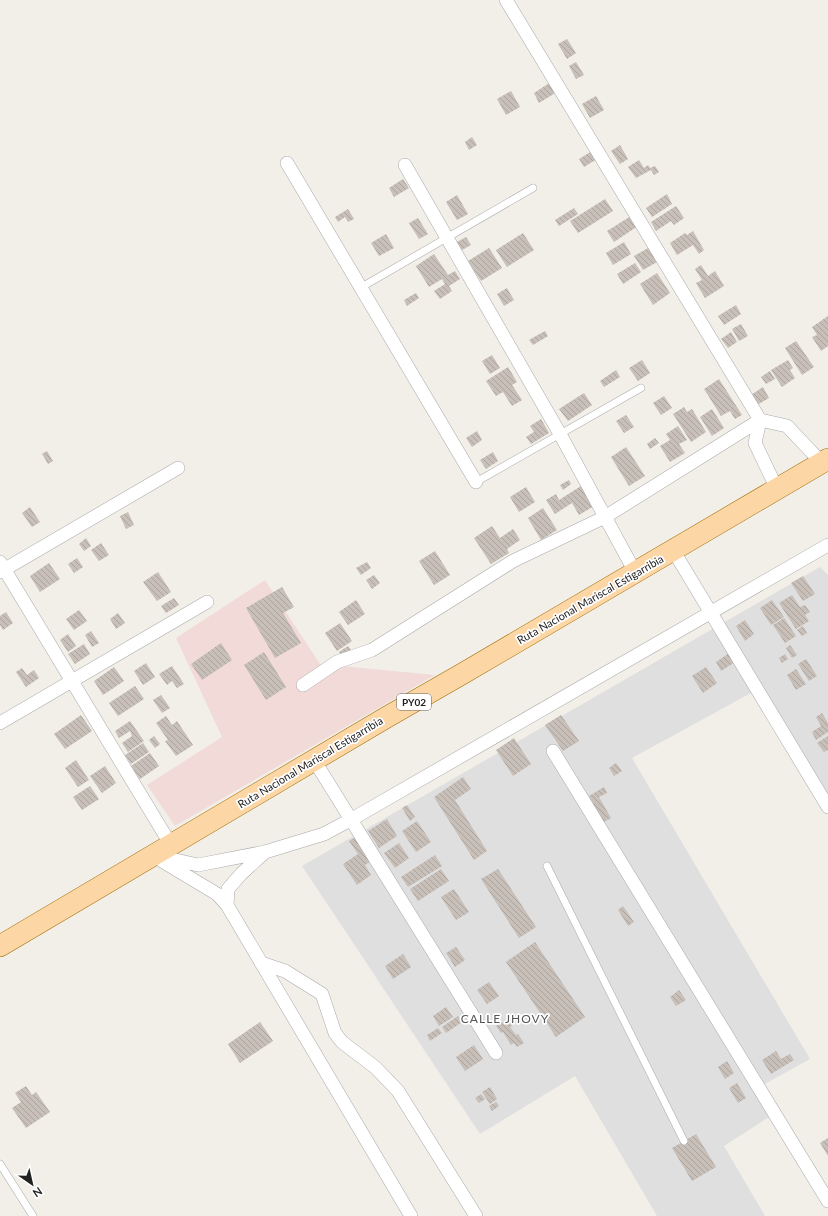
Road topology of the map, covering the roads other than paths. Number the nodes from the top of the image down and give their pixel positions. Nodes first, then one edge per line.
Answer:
1 (506, 0) edge
2 (287, 163) dead end
3 (405, 165) dead end
4 (533, 188) dead end
5 (447, 237) junction
6 (360, 288) junction
7 (641, 388) dead end
8 (760, 420) junction
9 (560, 434) junction
10 (825, 461) edge
11 (178, 468) dead end
12 (476, 482) joint
13 (777, 489) junction
14 (605, 517) junction
15 (828, 545) edge
16 (673, 550) junction
17 (1, 568) edge
18 (636, 572) junction
19 (207, 602) dead end
20 (711, 612) junction
21 (72, 681) junction
22 (302, 685) dead end
23 (0, 723) edge
24 (553, 751) dead end
25 (314, 760) junction
26 (828, 807) edge
27 (352, 819) junction
28 (171, 845) junction
29 (265, 852) junction
30 (153, 855) junction
31 (547, 866) dead end
32 (227, 905) junction
33 (0, 946) edge
34 (261, 963) junction
35 (496, 1053) dead end
36 (684, 1141) dead end
37 (0, 1164) edge
38 (828, 1201) edge
39 (33, 1216) edge
40 (411, 1216) edge
41 (476, 1216) edge

1 - 8 street
2 - 6 street
3 - 5 street
4 - 5 lane
5 - 6 lane
5 - 9 street
6 - 12 street
7 - 9 lane
8 - 10 street
8 - 13 street
8 - 14 street
9 - 12 lane
9 - 14 street
10 - 13 main road, Ruta Nacional Mariscal Estigarribia / PY02
11 - 17 street
13 - 16 main road, Ruta Nacional Mariscal Estigarribia / PY02
14 - 18 street
14 - 22 street
15 - 20 street
16 - 18 main road, Ruta Nacional Mariscal Estigarribia / PY02
16 - 20 street
17 - 21 street
18 - 25 main road, Ruta Nacional Mariscal Estigarribia / PY02
19 - 21 street
20 - 26 street
20 - 27 street
21 - 23 street
21 - 28 street
24 - 38 street
25 - 27 street
25 - 28 main road, Ruta Nacional Mariscal Estigarribia / PY02
27 - 29 street
27 - 35 street
28 - 30 main road, Ruta Nacional Mariscal Estigarribia / PY02
29 - 30 street
29 - 32 street
30 - 32 street
30 - 33 main road, Ruta Nacional Mariscal Estigarribia / PY02
31 - 36 lane
32 - 34 street
34 - 40 street
34 - 41 street
37 - 39 lane

